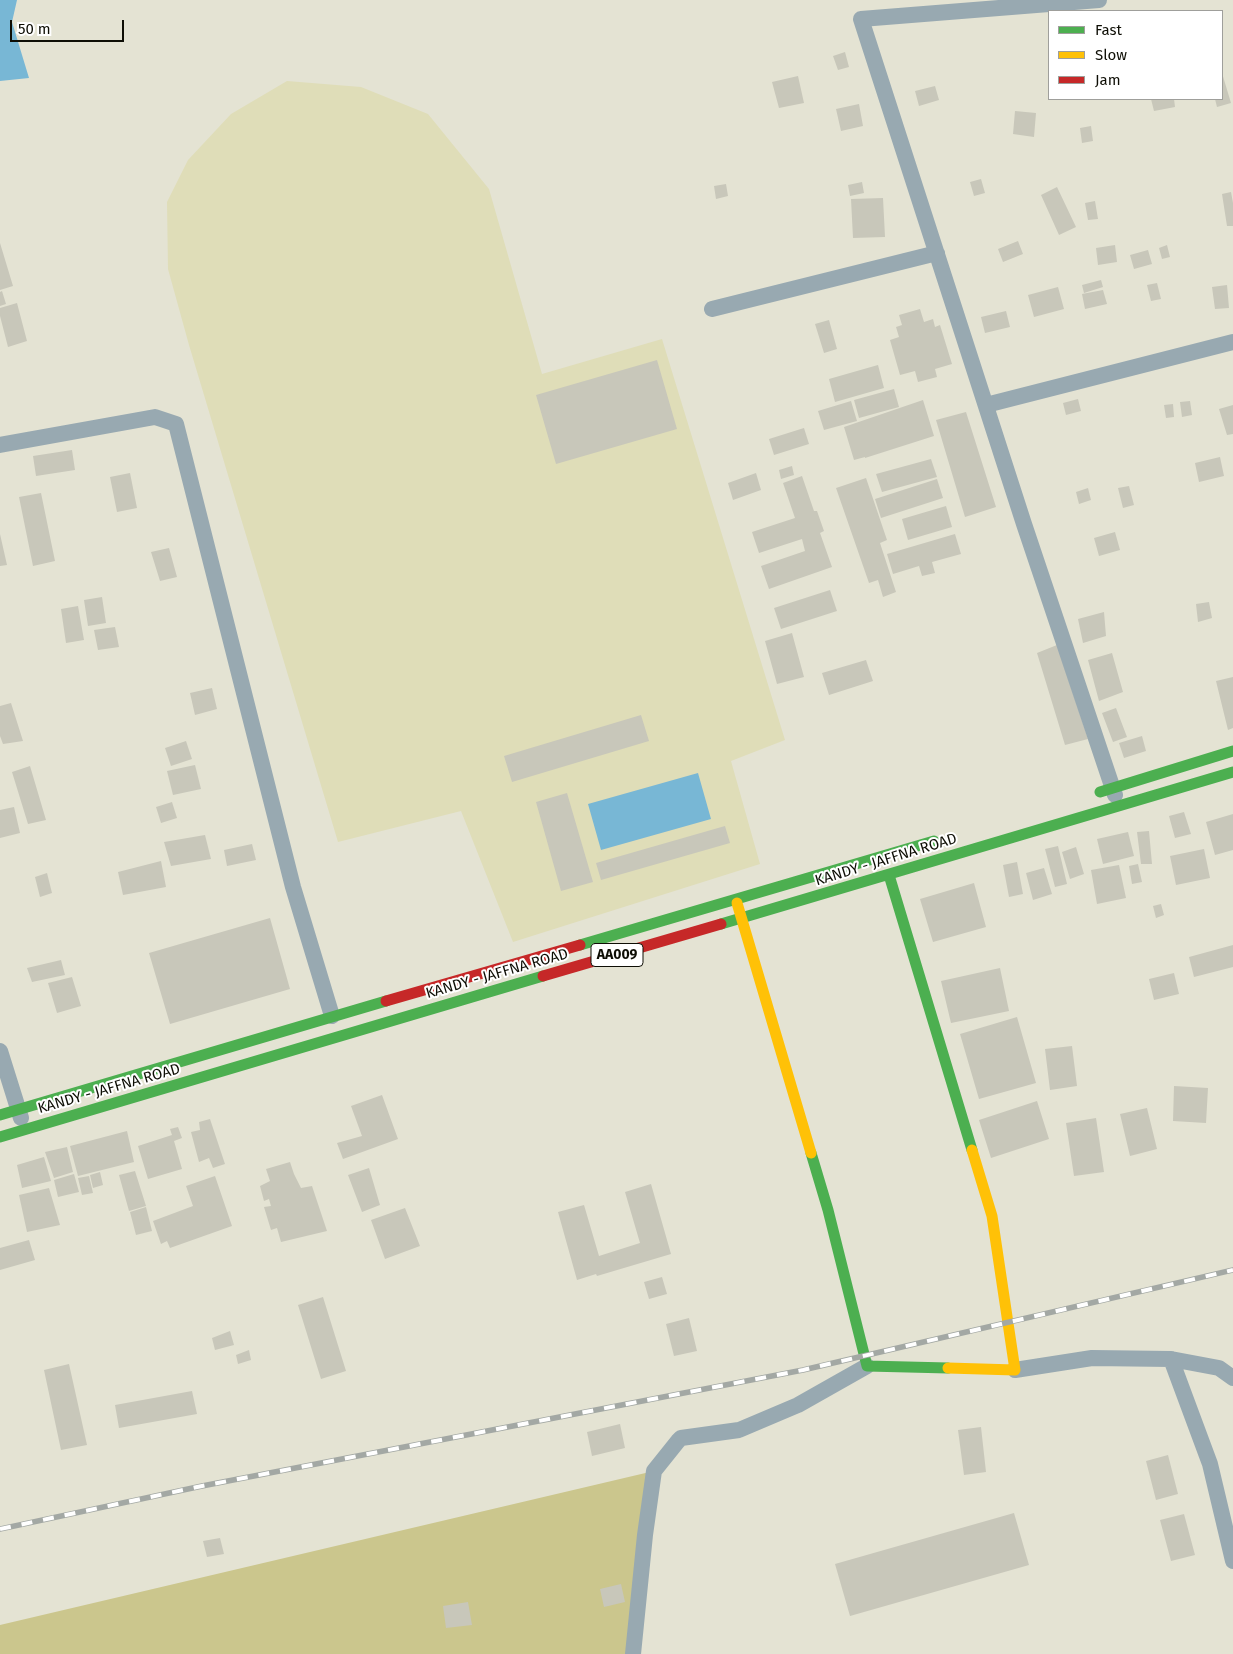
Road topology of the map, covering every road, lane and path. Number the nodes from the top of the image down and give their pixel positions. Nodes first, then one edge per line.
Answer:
1 (1099, 0) edge
2 (937, 253) junction
3 (712, 309) dead end
4 (1233, 342) edge
5 (986, 405) junction
6 (0, 445) edge
7 (1233, 751) edge
8 (1233, 772) edge
9 (1112, 788) junction
10 (1086, 796) dead end
11 (1118, 807) junction
12 (941, 839) dead end
13 (889, 875) junction
14 (736, 900) junction
15 (741, 918) junction
16 (332, 1016) junction
17 (0, 1051) edge
18 (19, 1110) junction
19 (0, 1115) edge
20 (25, 1130) junction
21 (0, 1137) edge
22 (1171, 1359) junction
23 (867, 1366) junction
24 (1014, 1370) junction
25 (1233, 1378) edge
26 (1233, 1561) edge
27 (633, 1654) edge

1 - 2 street
2 - 3 street
2 - 5 street
4 - 5 street
5 - 9 street
6 - 16 street
7 - 9 main road
8 - 11 main road, KANDY - JAFFNA ROAD / AA009
9 - 10 main road
9 - 11 street
11 - 13 main road, KANDY - JAFFNA ROAD / AA009
12 - 14 main road, KANDY - JAFFNA ROAD / AA009
13 - 15 main road, KANDY - JAFFNA ROAD / AA009
13 - 24 main road
14 - 15 main road
14 - 16 main road, KANDY - JAFFNA ROAD / AA009
15 - 20 main road, KANDY - JAFFNA ROAD / AA009
15 - 23 main road
16 - 18 main road, KANDY - JAFFNA ROAD / AA009
17 - 18 street
18 - 19 main road, KANDY - JAFFNA ROAD / AA009
18 - 20 street
20 - 21 main road, KANDY - JAFFNA ROAD / AA009
22 - 24 street
22 - 25 street
22 - 26 street
23 - 24 main road
23 - 27 street

